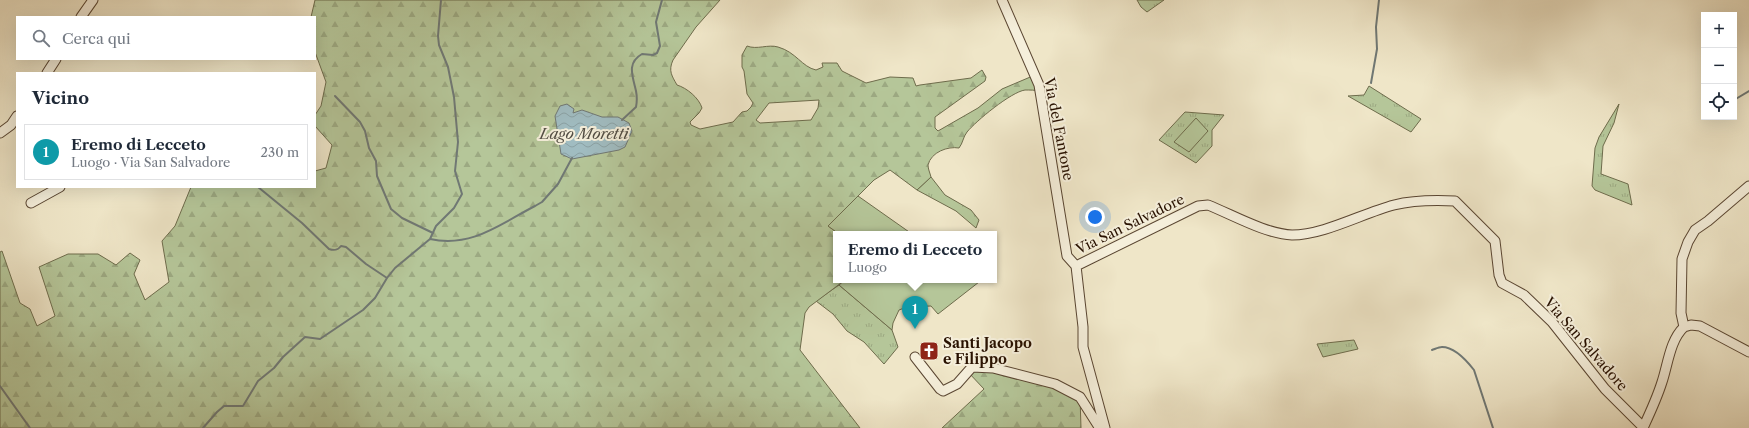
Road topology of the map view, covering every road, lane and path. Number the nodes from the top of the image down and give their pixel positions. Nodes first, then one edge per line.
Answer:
1 (93, 0) edge
2 (1002, 0) edge
3 (81, 16) edge
4 (55, 60) edge
5 (48, 72) edge
6 (14, 126) edge
7 (0, 133) edge
8 (1749, 186) edge
9 (58, 188) edge
10 (31, 203) dead end
11 (1076, 266) junction
12 (1684, 326) junction
13 (1749, 352) edge
14 (915, 357) dead end
15 (1101, 428) edge
16 (1105, 428) edge
17 (1643, 428) edge

1 - 3 street
2 - 11 street, Via del Fantone
4 - 5 street
6 - 7 street
8 - 12 street
9 - 10 street
11 - 16 street, Via San Salvadore
11 - 17 street, Via San Salvadore
12 - 13 street
12 - 17 street
14 - 15 street

